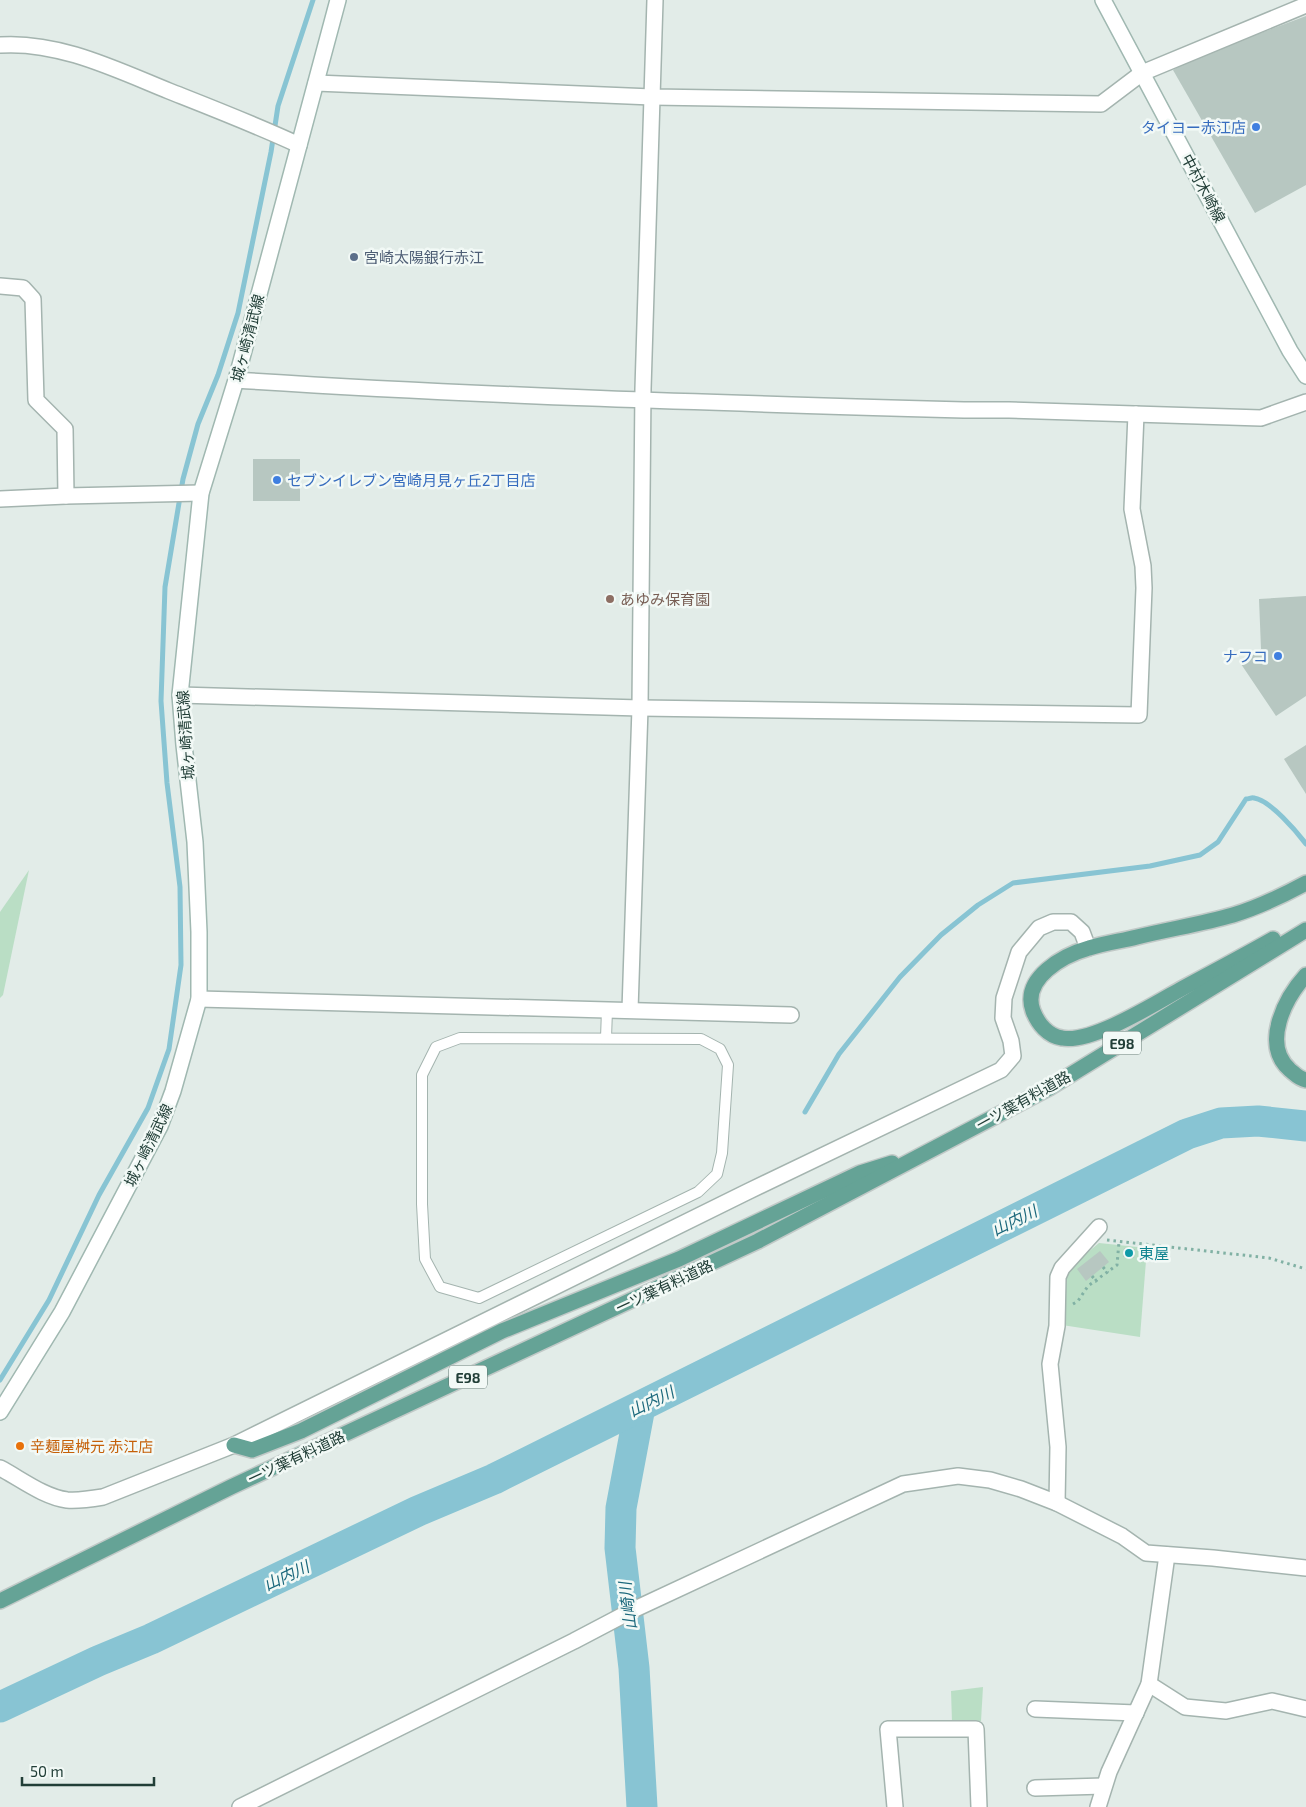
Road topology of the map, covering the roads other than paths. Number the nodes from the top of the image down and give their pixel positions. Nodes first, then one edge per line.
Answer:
1 (338, 0) edge
2 (655, 0) edge
3 (1102, 0) edge
4 (1306, 5) edge
5 (0, 45) edge
6 (1142, 73) junction
7 (316, 82) junction
8 (652, 97) junction
9 (299, 145) junction
10 (0, 286) edge
11 (1306, 376) edge
12 (236, 380) junction
13 (643, 401) junction
14 (1306, 402) edge
15 (1136, 414) junction
16 (196, 494) junction
17 (66, 496) junction
18 (0, 499) edge
19 (180, 695) junction
20 (640, 708) junction
21 (1306, 883) edge
22 (1306, 922) edge
23 (1306, 930) edge
24 (1088, 948) junction
25 (1306, 975) edge
26 (199, 998) junction
27 (607, 1010) junction
28 (630, 1010) junction
29 (790, 1015) dead end
30 (606, 1038) junction
31 (1306, 1080) edge
32 (934, 1149) junction
33 (1094, 1233) road end
34 (0, 1412) edge
35 (234, 1445) junction
36 (0, 1468) edge
37 (1057, 1503) junction
38 (1167, 1554) junction
39 (1306, 1568) edge
40 (0, 1601) edge
41 (1149, 1684) junction
42 (1306, 1708) edge
43 (1035, 1709) dead end
44 (1136, 1713) junction
45 (1104, 1786) junction
46 (1035, 1788) dead end
47 (240, 1807) edge
48 (895, 1807) edge
49 (979, 1807) edge
50 (1098, 1807) edge

1 - 7 street, 城ヶ崎清武線
2 - 8 street
3 - 6 street, 中村木崎線
4 - 6 street
5 - 9 street
6 - 8 street
6 - 11 street, 中村木崎線
7 - 8 street
7 - 9 street, 城ヶ崎清武線
8 - 13 street
9 - 12 street, 城ヶ崎清武線
10 - 17 street
12 - 13 street
12 - 16 street, 城ヶ崎清武線
13 - 15 street
13 - 20 street
14 - 15 street
15 - 20 street
16 - 17 street
16 - 19 street, 城ヶ崎清武線
17 - 18 street
19 - 20 street
19 - 26 street, 城ヶ崎清武線
20 - 28 street
21 - 24 main road
22 - 24 main road
23 - 32 main road, 一ツ葉有料道路 / E98
24 - 35 street
25 - 31 main road
26 - 27 street
26 - 34 street, 城ヶ崎清武線
27 - 28 street
27 - 30 lane
28 - 29 street
30 - 30 lane
32 - 35 main road
32 - 40 main road, 一ツ葉有料道路 / E98
33 - 37 street
35 - 36 street
37 - 38 street
37 - 47 street
38 - 39 street
38 - 41 street
41 - 42 street
41 - 44 street
43 - 44 street
44 - 45 street
45 - 46 street
45 - 50 street
48 - 49 street

